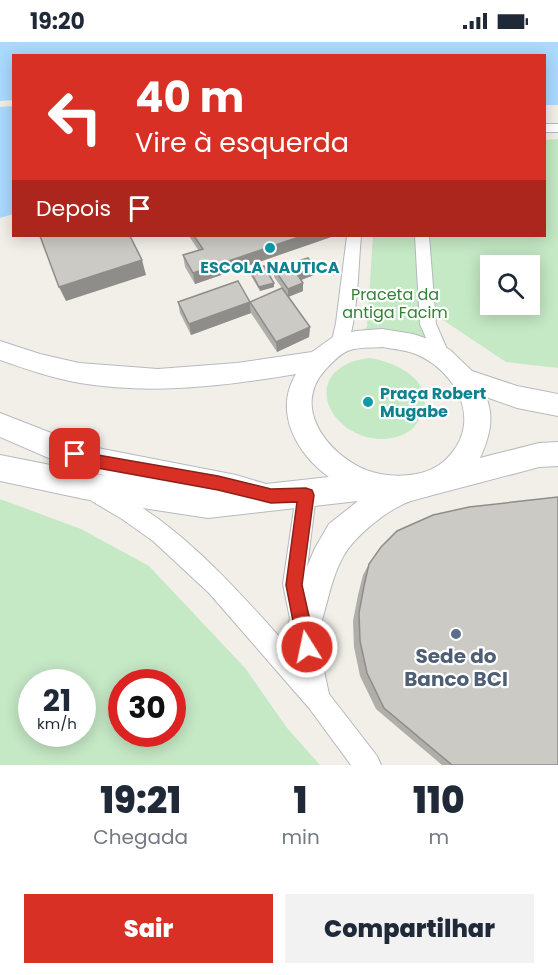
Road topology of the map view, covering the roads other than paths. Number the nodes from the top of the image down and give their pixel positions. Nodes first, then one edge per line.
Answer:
1 (354, 237) edge
2 (422, 237) edge
3 (339, 345) junction
4 (0, 350) edge
5 (442, 356) junction
6 (318, 361) junction
7 (464, 380) junction
8 (558, 405) edge
9 (0, 424) edge
10 (558, 454) edge
11 (0, 468) edge
12 (436, 482) junction
13 (84, 486) junction
14 (372, 486) junction
15 (403, 490) junction
16 (306, 495) junction
17 (271, 496) junction
18 (304, 626) junction
19 (318, 699) junction
20 (368, 765) edge

1 - 3 street
2 - 5 street
3 - 5 main road
3 - 6 main road
4 - 6 main road
5 - 7 main road
6 - 14 main road
7 - 8 main road
7 - 12 main road
9 - 17 main road
10 - 12 main road
11 - 13 main road
12 - 15 main road
13 - 17 main road
13 - 19 street
14 - 15 main road
14 - 16 main road
15 - 18 main road
16 - 17 main road
16 - 18 street
18 - 19 street
19 - 20 street

